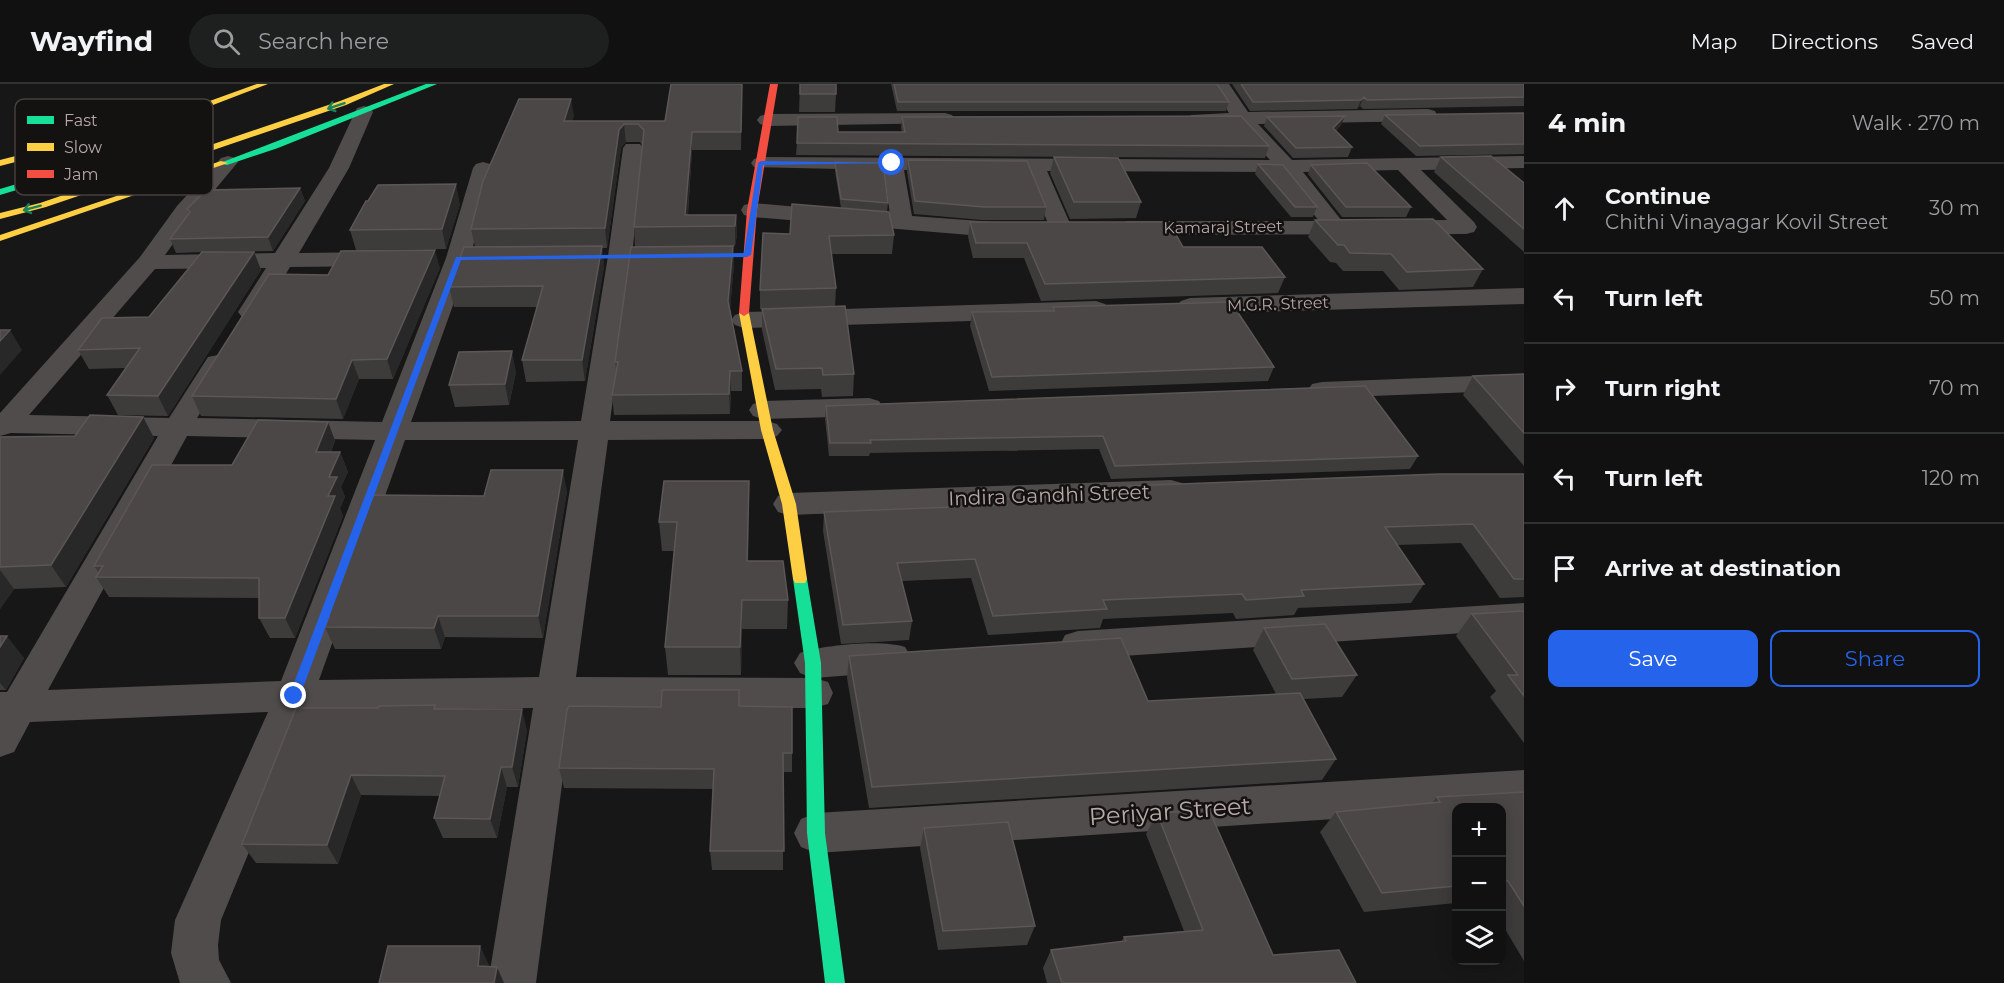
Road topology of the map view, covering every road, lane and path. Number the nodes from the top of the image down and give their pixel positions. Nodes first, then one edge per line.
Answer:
1 (264, 84) edge
2 (390, 84) edge
3 (433, 84) edge
4 (774, 84) edge
5 (1220, 84) edge
6 (213, 103) edge
7 (364, 112) junction
8 (1442, 115) edge
9 (969, 119) edge
10 (1184, 119) edge
11 (1243, 119) junction
12 (767, 120) junction
13 (213, 147) edge
14 (633, 148) dead end
15 (15, 159) edge
16 (228, 162) junction
17 (1524, 162) edge
18 (0, 163) edge
19 (761, 163) junction
20 (892, 163) junction
21 (1034, 164) junction
22 (1402, 164) junction
23 (1287, 166) junction
24 (213, 167) edge
25 (483, 168) dead end
26 (213, 179) edge
27 (15, 187) edge
28 (0, 192) edge
29 (74, 195) edge
30 (129, 195) edge
31 (199, 195) edge
32 (752, 210) junction
33 (0, 216) edge
34 (902, 222) junction
35 (1335, 226) junction
36 (1061, 228) junction
37 (1085, 228) edge
38 (1109, 228) edge
39 (0, 238) edge
40 (400, 259) edge
41 (284, 260) junction
42 (148, 262) junction
43 (1524, 296) edge
44 (1169, 307) edge
45 (1122, 308) edge
46 (744, 320) junction
47 (1524, 382) edge
48 (1298, 391) edge
49 (893, 406) edge
50 (765, 420) junction
51 (3, 425) edge
52 (178, 426) junction
53 (594, 430) junction
54 (393, 431) junction
55 (1204, 489) edge
56 (789, 504) junction
57 (1524, 616) edge
58 (1050, 647) edge
59 (920, 656) edge
60 (813, 678) junction
61 (555, 693) junction
62 (294, 696) junction
63 (11, 707) edge
64 (0, 740) edge
65 (1524, 788) edge
66 (816, 833) junction
67 (207, 983) edge
68 (512, 983) edge
69 (835, 983) edge

1 - 6 main road
2 -> 13 main road
3 - 7 main road
4 - 12 main road
5 - 11 street
7 - 16 main road
7 - 41 street
8 - 11 street
9 - 12 street
10 - 11 street
11 - 23 street
12 - 19 main road
14 - 53 street
15 - 18 main road
16 - 24 main road
16 - 26 street
17 - 22 street
19 - 20 street
19 - 32 main road
20 - 21 street
20 - 34 street
21 - 23 street
21 - 36 street
22 - 23 street
22 - 35 street, Kamaraj Street
23 - 35 street
25 - 54 street
27 - 28 main road
29 -> 33 main road
30 - 39 main road
31 - 42 street
32 - 34 street
32 - 46 main road
34 - 36 street
35 - 38 street, Kamaraj Street
36 - 37 street
40 - 41 street
41 - 42 street
41 - 52 street
42 - 51 street
43 - 44 street, M.G.R. Street
45 - 46 street
46 - 50 main road
47 - 48 street
49 - 50 street
50 - 53 street
50 - 56 main road
51 - 52 street
52 - 54 street
52 - 63 street
53 - 54 street
53 - 61 street
54 - 62 street
55 - 56 street, Indira Gandhi Street
56 - 60 main road
57 - 58 street
59 - 60 street
60 - 61 street
60 - 66 main road
61 - 62 street
61 - 68 street
62 - 63 street
62 - 67 street
63 - 64 street
65 - 66 street, Periyar Street
66 - 69 main road

